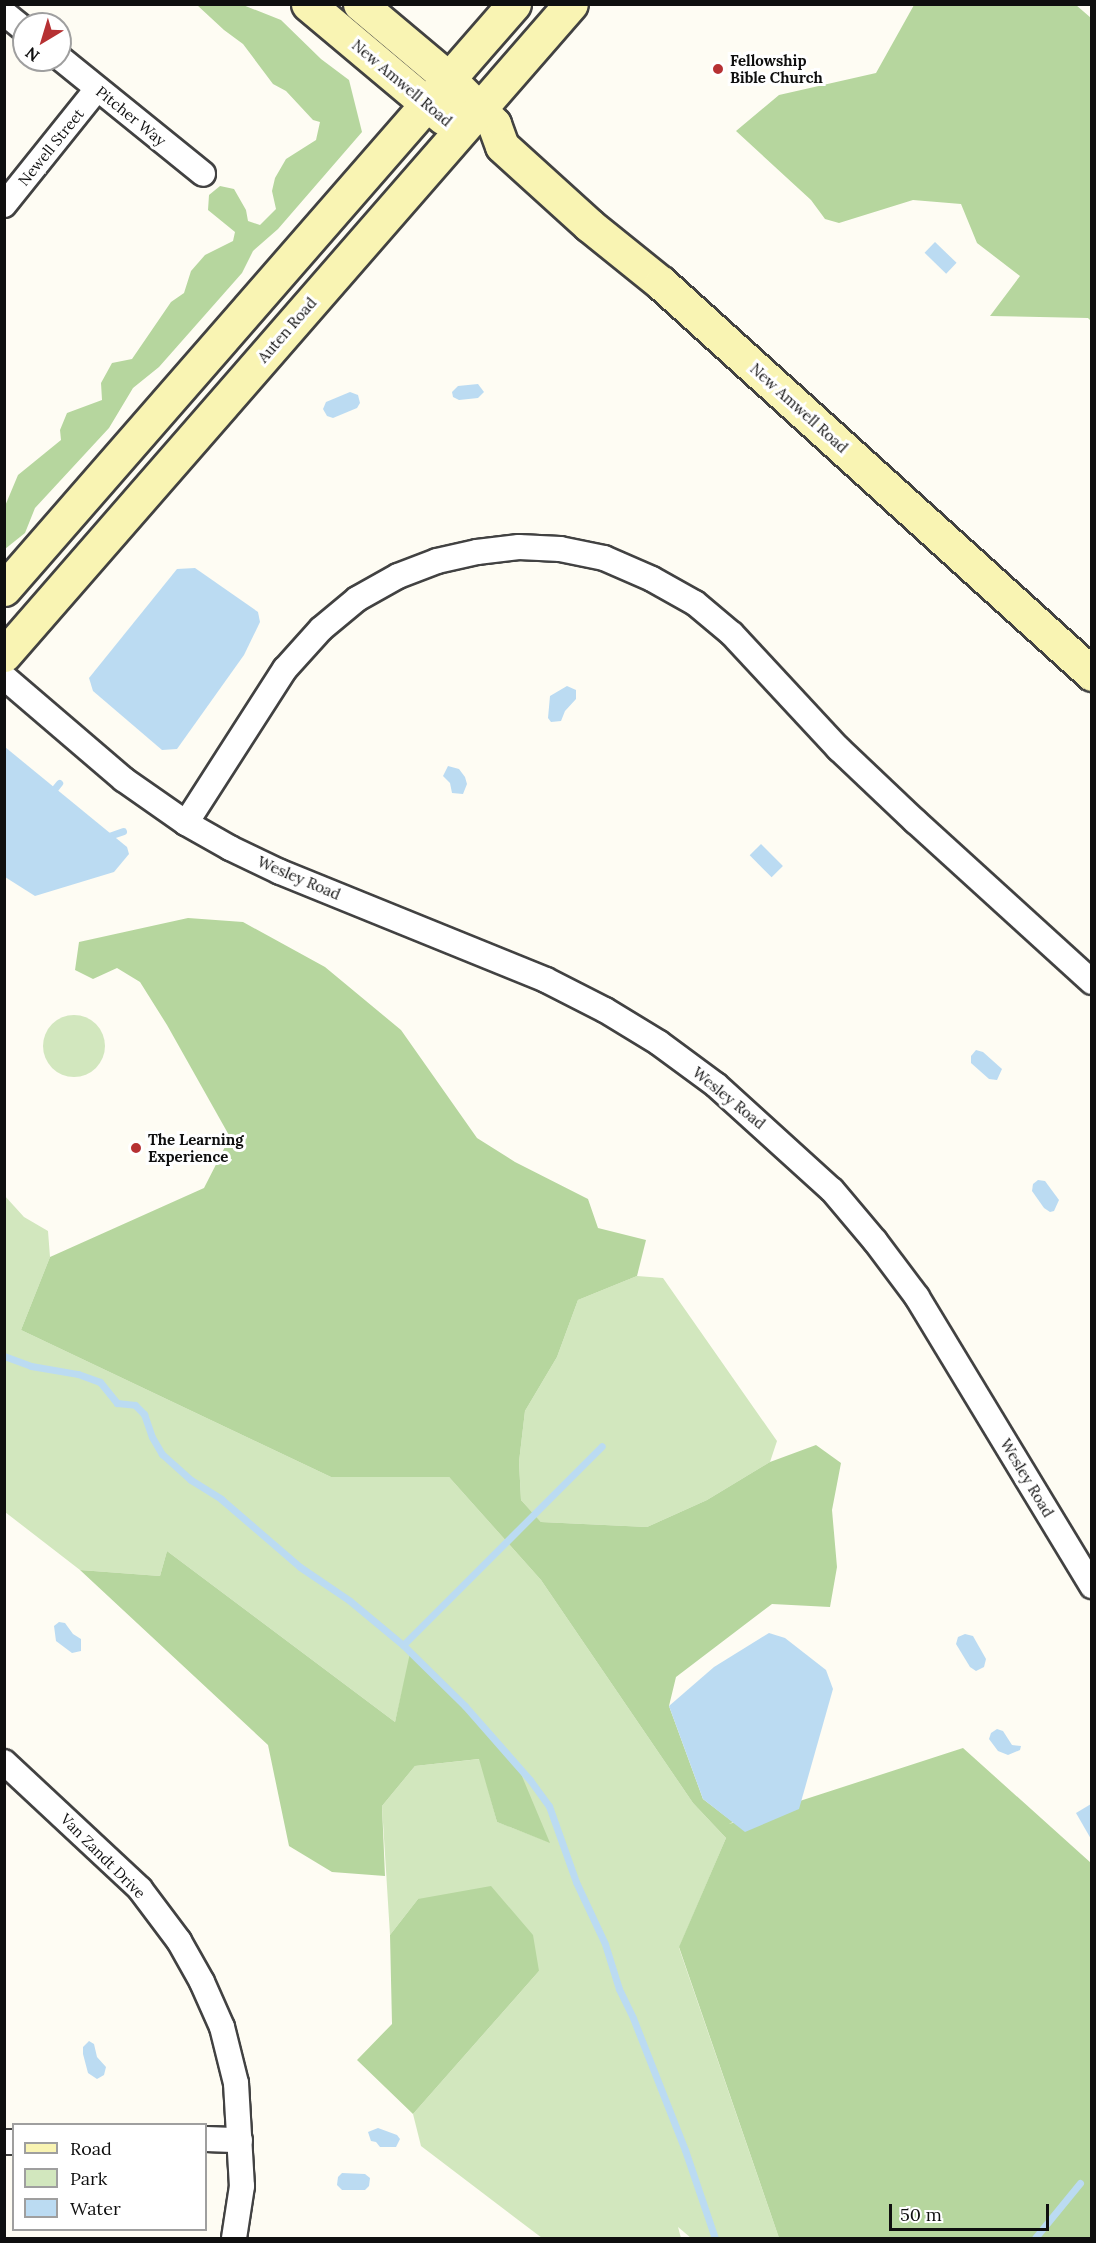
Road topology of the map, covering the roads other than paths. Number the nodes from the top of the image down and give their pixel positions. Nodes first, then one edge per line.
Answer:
1 (308, 4) edge
2 (360, 4) edge
3 (514, 4) edge
4 (571, 4) edge
5 (72, 68) edge
6 (449, 79) junction
7 (97, 89) junction
8 (427, 104) junction
9 (469, 120) junction
10 (203, 174) dead end
11 (4, 205) edge
12 (4, 589) edge
13 (4, 655) edge
14 (1092, 674) edge
15 (4, 677) edge
16 (186, 823) junction
17 (1092, 982) edge
18 (1092, 1586) edge
19 (4, 1762) edge
20 (207, 2139) edge
21 (240, 2140) junction
22 (234, 2238) edge

1 - 8 street, New Amwell Road
2 - 6 street, New Amwell Road
3 - 6 street
4 - 9 street, Auten Road
5 - 7 street, Pitcher Way
6 - 8 street
6 - 9 street, New Amwell Road
7 - 10 street, Pitcher Way
7 - 11 street, Newell Street
8 - 9 street, New Amwell Road
8 - 12 street
9 - 13 street, Auten Road
9 - 14 street, New Amwell Road
15 - 16 street, Wesley Road
16 - 17 street
16 - 18 street, Wesley Road
19 - 21 street, Van Zandt Drive
20 - 21 street
21 - 22 street, Van Zandt Drive

